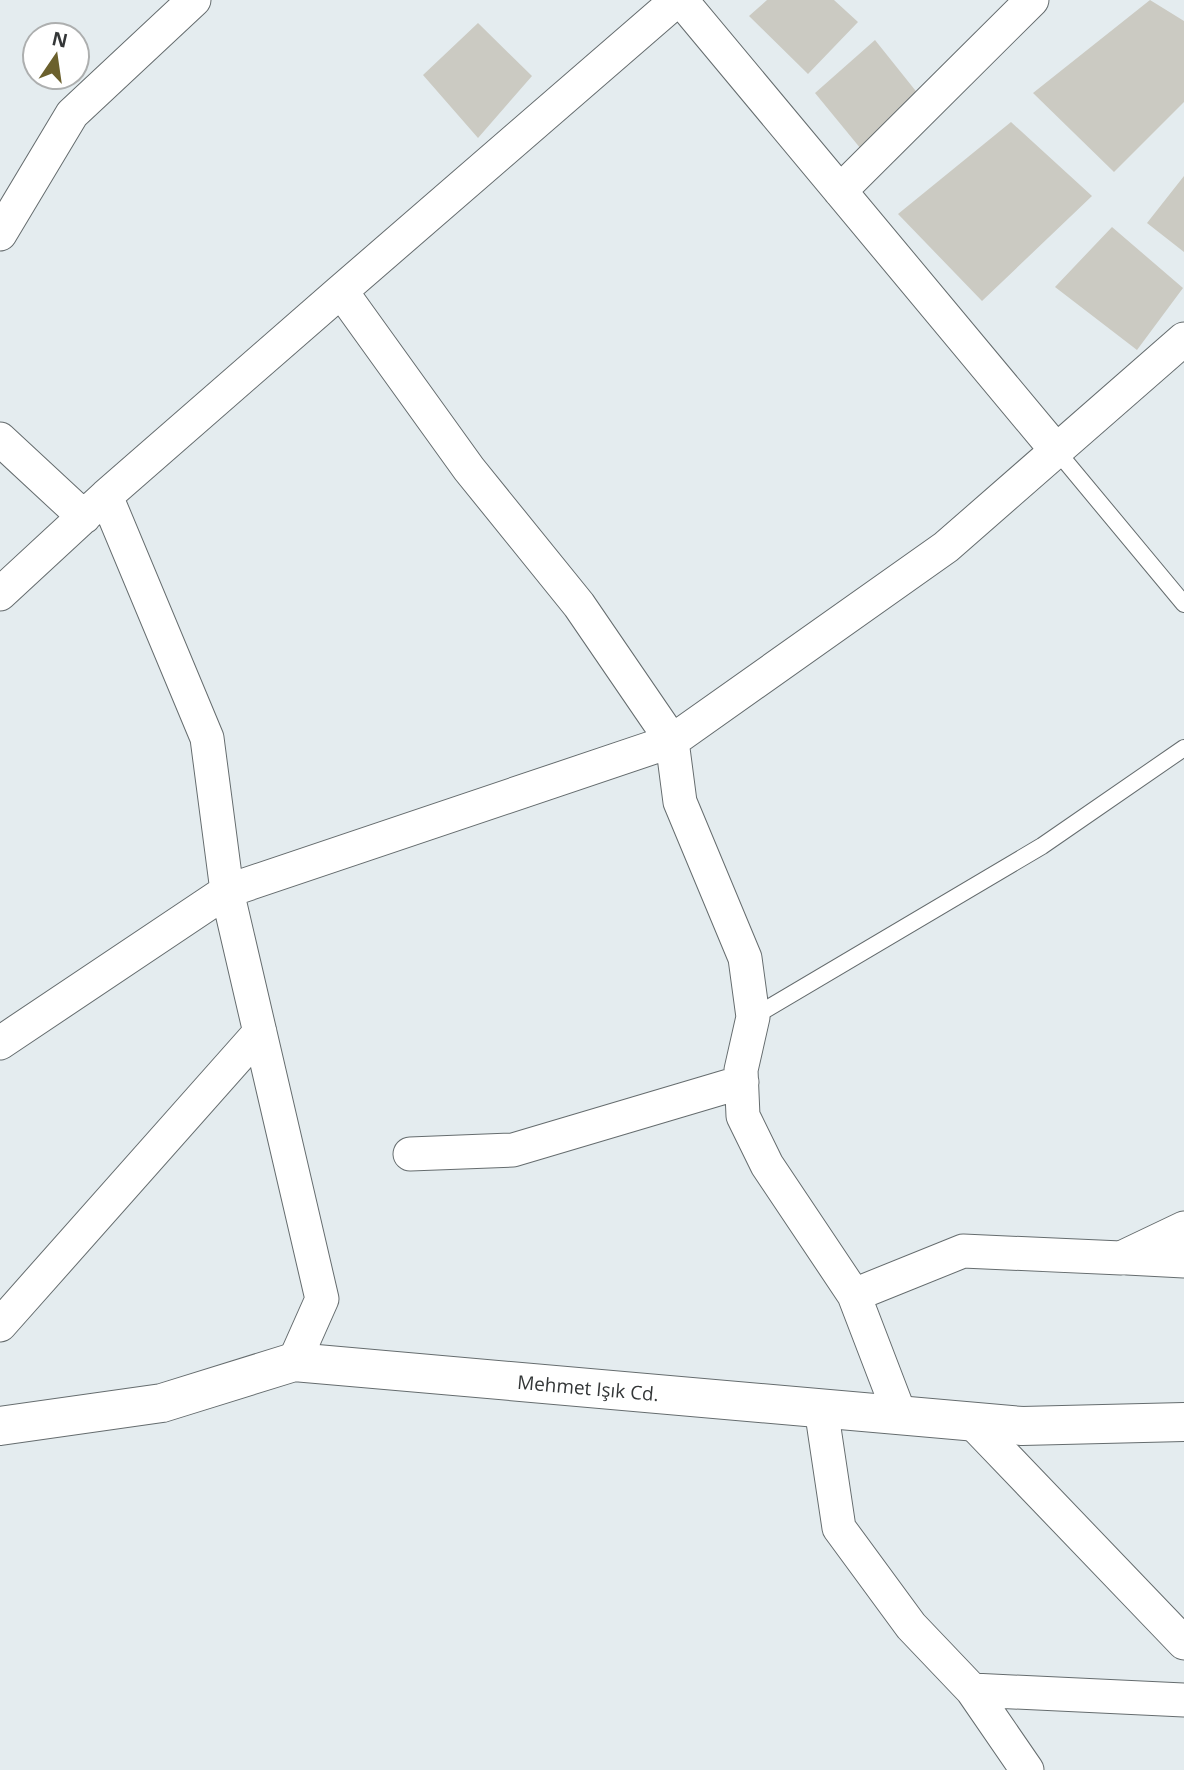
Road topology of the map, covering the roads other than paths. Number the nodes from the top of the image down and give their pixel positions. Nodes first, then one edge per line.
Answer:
1 (194, 0) edge
2 (679, 0) edge
3 (1032, 0) edge
4 (840, 191) junction
5 (0, 234) edge
6 (341, 291) junction
7 (1184, 339) edge
8 (0, 439) edge
9 (1056, 450) junction
10 (95, 506) junction
11 (0, 594) edge
12 (1184, 604) edge
13 (673, 741) junction
14 (1184, 748) edge
15 (227, 891) junction
16 (753, 1017) junction
17 (260, 1032) junction
18 (0, 1043) edge
19 (742, 1082) junction
20 (410, 1154) dead end
21 (1184, 1228) edge
22 (1121, 1258) junction
23 (1184, 1261) edge
24 (853, 1294) junction
25 (0, 1325) edge
26 (294, 1362) junction
27 (821, 1408) junction
28 (900, 1415) junction
29 (971, 1421) junction
30 (1184, 1422) edge
31 (0, 1426) edge
32 (1184, 1643) edge
33 (972, 1690) junction
34 (1184, 1700) edge
35 (1027, 1770) edge

1 - 5 street
2 - 4 street
2 - 6 street
3 - 4 street
4 - 9 street
6 - 10 street
6 - 13 street
7 - 9 street
8 - 10 street
9 - 12 lane
9 - 13 street
10 - 11 street
10 - 15 street
13 - 15 street
13 - 16 street
14 - 16 lane
15 - 17 street
15 - 18 street
16 - 19 street
17 - 25 street
17 - 26 street
19 - 20 street
19 - 24 street
21 - 22 street
22 - 23 street
22 - 24 street
24 - 28 street
26 - 27 street, Mehmet Işık Cd.
26 - 31 street, Mehmet Işık Cd.
27 - 28 street, Mehmet Işık Cd.
27 - 33 street
28 - 29 street, Mehmet Işık Cd.
29 - 30 street, Mehmet Işık Cd.
29 - 32 street
33 - 34 street
33 - 35 street

